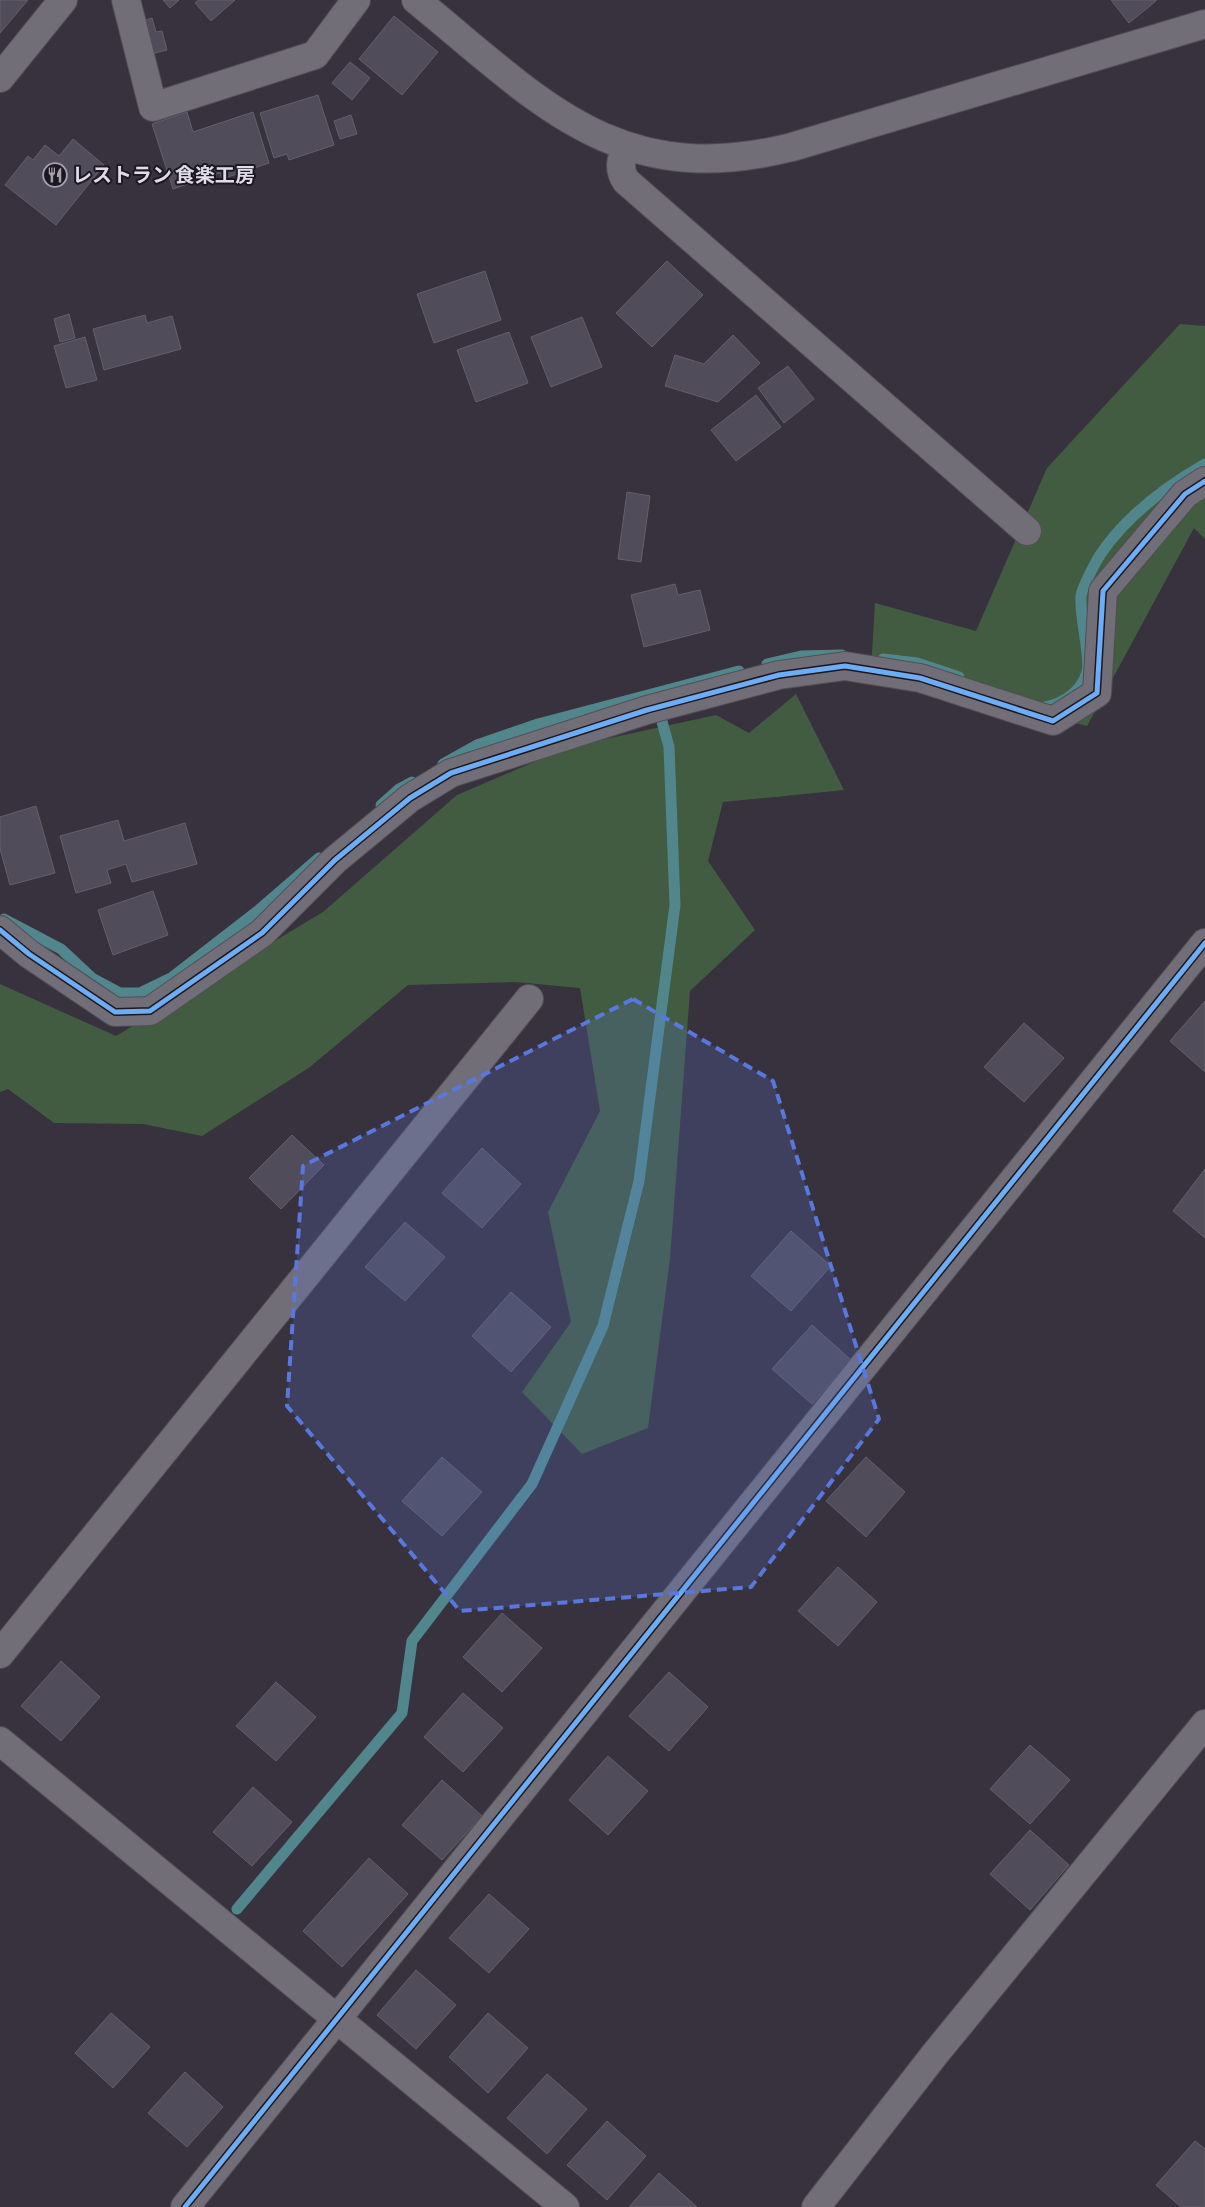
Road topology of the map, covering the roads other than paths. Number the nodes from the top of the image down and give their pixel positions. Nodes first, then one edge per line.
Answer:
1 (63, 0) edge
2 (126, 0) edge
3 (356, 0) edge
4 (416, 0) edge
5 (1205, 24) edge
6 (0, 78) edge
7 (626, 147) junction
8 (1205, 481) edge
9 (1027, 531) dead end
10 (0, 930) edge
11 (1205, 943) edge
12 (529, 999) dead end
13 (0, 1654) edge
14 (1205, 1724) edge
15 (0, 1741) edge
16 (336, 2019) junction
17 (185, 2207) edge
18 (565, 2207) edge
19 (816, 2207) edge

1 - 6 street
2 - 3 street
4 - 7 street
5 - 7 street
7 - 9 street
8 - 10 street
11 - 16 street
12 - 13 street
14 - 19 street
15 - 16 street
16 - 17 street
16 - 18 street

